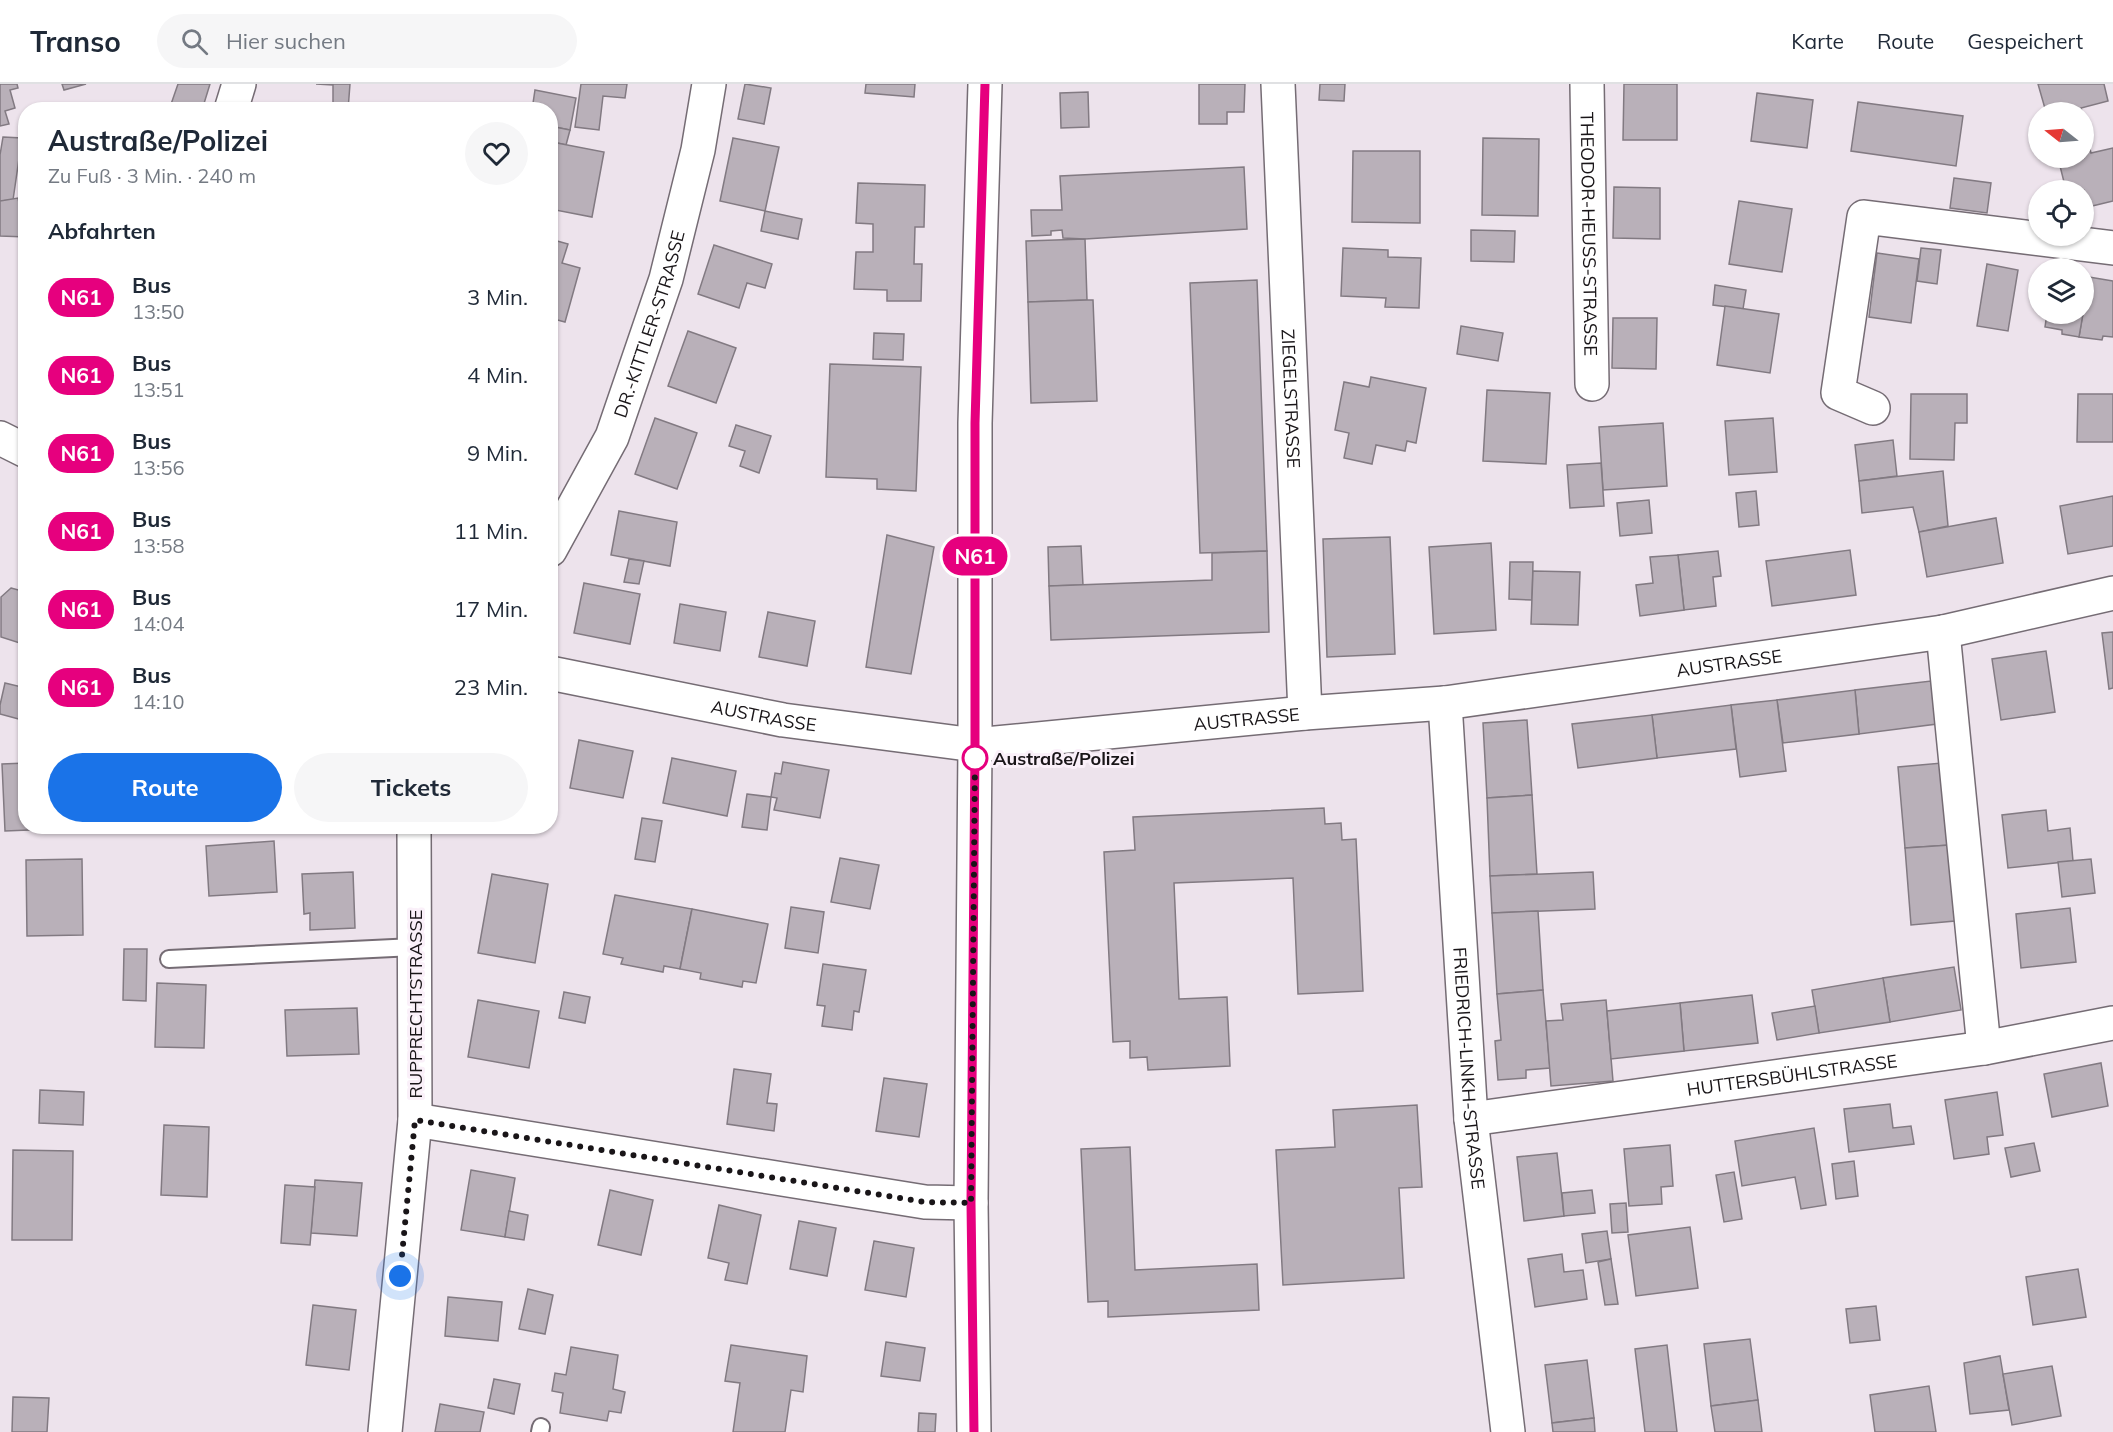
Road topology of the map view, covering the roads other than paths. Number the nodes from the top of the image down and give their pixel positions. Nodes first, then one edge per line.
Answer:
1 (239, 84) edge
2 (709, 84) edge
3 (985, 84) edge
4 (1278, 84) edge
5 (1587, 84) edge
6 (233, 102) edge
7 (2113, 248) edge
8 (1592, 384) dead end
9 (1873, 408) dead end
10 (0, 438) edge
11 (18, 447) edge
12 (558, 535) edge
13 (2113, 593) edge
14 (1943, 632) junction
15 (558, 675) edge
16 (1445, 703) junction
17 (1305, 713) junction
18 (975, 745) junction
19 (414, 834) edge
20 (414, 947) junction
21 (169, 959) dead end
22 (2113, 1023) edge
23 (1984, 1048) junction
24 (1471, 1119) junction
25 (415, 1120) junction
26 (971, 1203) junction
27 (385, 1432) edge
28 (974, 1432) edge
29 (1508, 1432) edge

1 - 6 street
2 - 12 street, DR.-KITTLER-STRASSE
3 - 18 street
4 - 17 street, ZIEGELSTRASSE
5 - 8 street, THEODOR-HEUSS-STRASSE
7 - 9 street
10 - 11 street
13 - 14 street, AUSTRASSE
14 - 16 street, AUSTRASSE
14 - 23 street
15 - 18 street, AUSTRASSE
16 - 17 street, AUSTRASSE
16 - 24 street, FRIEDRICH-LINKH-STRASSE
17 - 18 street, AUSTRASSE
18 - 26 street
19 - 20 street, RUPPRECHTSTRASSE
20 - 21 lane
20 - 25 street, RUPPRECHTSTRASSE
22 - 23 street, HUTTERSBÜHLSTRASSE
23 - 24 street, HUTTERSBÜHLSTRASSE
24 - 29 street, FRIEDRICH-LINKH-STRASSE
25 - 26 street
25 - 27 street, RUPPRECHTSTRASSE
26 - 28 street

